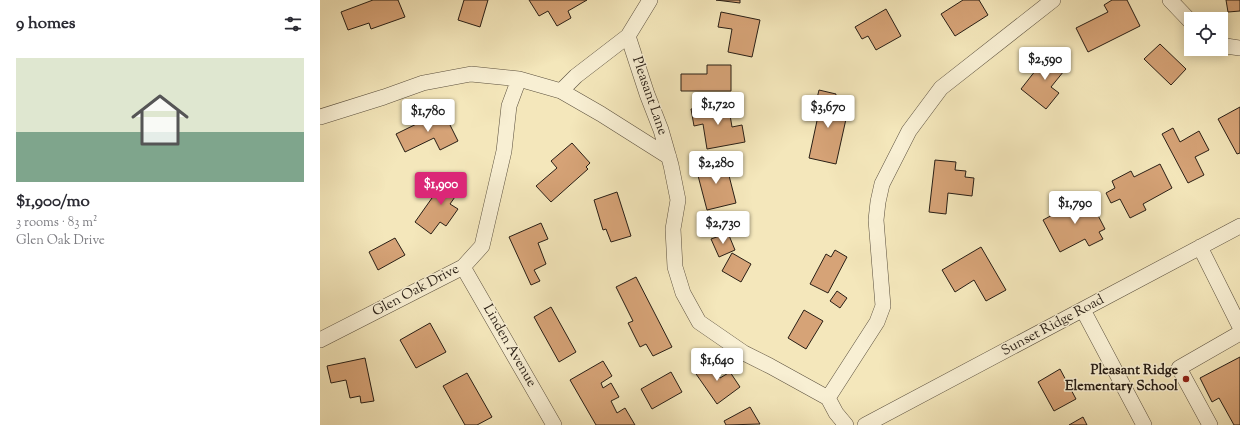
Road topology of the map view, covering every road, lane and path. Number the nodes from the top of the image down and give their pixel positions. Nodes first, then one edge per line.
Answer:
1 (650, 0) edge
2 (1053, 0) edge
3 (1170, 0) edge
4 (1184, 15) edge
5 (628, 36) junction
6 (1228, 46) edge
7 (1240, 48) edge
8 (519, 79) junction
9 (561, 90) junction
10 (320, 117) edge
11 (669, 157) junction
12 (1240, 226) edge
13 (1200, 247) junction
14 (463, 267) junction
15 (1083, 310) junction
16 (1240, 327) edge
17 (1240, 333) edge
18 (320, 340) edge
19 (828, 398) junction
20 (554, 425) edge
21 (846, 425) edge
22 (865, 425) edge
23 (1144, 425) edge
24 (1210, 425) edge

1 - 5 street
2 - 19 street
3 - 4 street
5 - 9 street
5 - 11 street, Pleasant Lane
6 - 7 street
8 - 9 street
8 - 10 street
8 - 14 street, Glen Oak Drive
9 - 11 street
11 - 19 street, Pleasant Lane
12 - 13 street, Sunset Ridge Road
13 - 15 street, Sunset Ridge Road
13 - 16 street
14 - 18 street, Glen Oak Drive
14 - 20 street, Linden Avenue
15 - 22 street, Sunset Ridge Road
15 - 23 street
17 - 24 street
19 - 21 street

